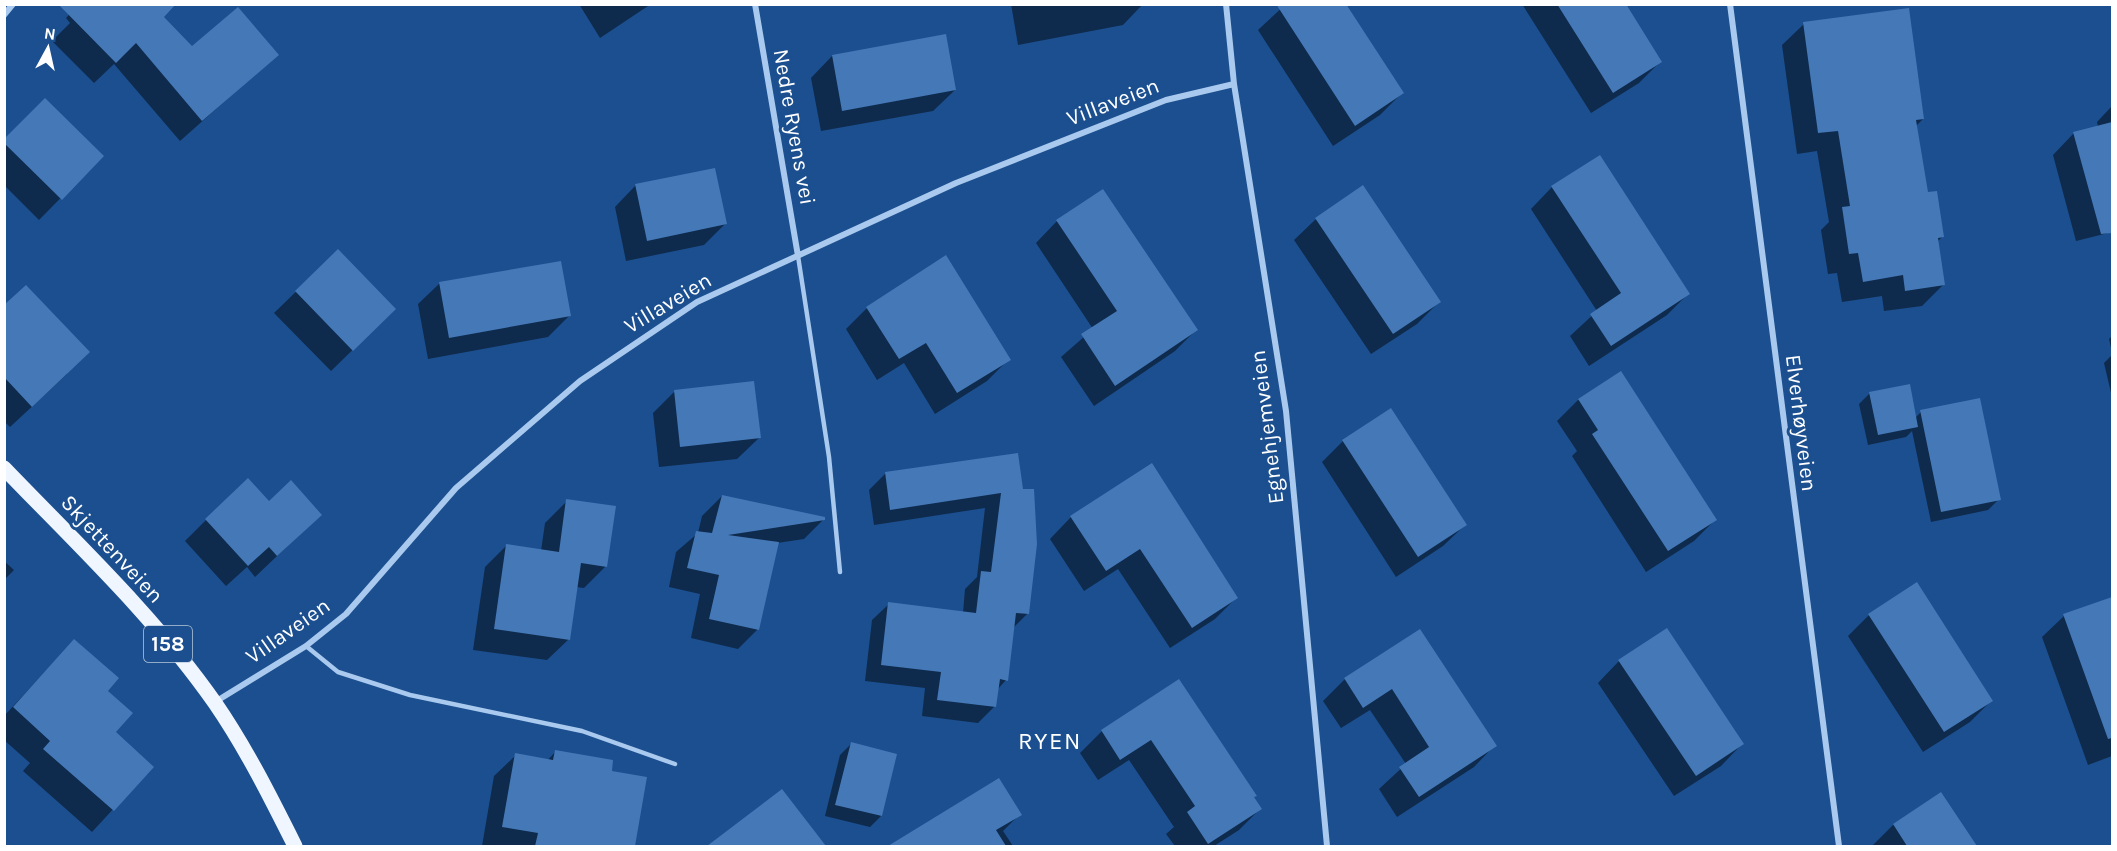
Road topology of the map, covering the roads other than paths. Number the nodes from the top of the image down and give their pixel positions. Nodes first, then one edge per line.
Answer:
1 (13, 4) edge
2 (755, 4) edge
3 (1226, 4) edge
4 (1730, 4) edge
5 (4, 15) edge
6 (1234, 84) junction
7 (798, 256) junction
8 (4, 468) edge
9 (840, 572) dead end
10 (306, 646) junction
11 (214, 702) junction
12 (675, 764) dead end
13 (295, 846) edge
14 (1327, 846) edge
15 (1839, 846) edge

1 - 5 street
2 - 7 street, Nedre Ryens vei
3 - 6 street, Egnehjemveien
4 - 15 street, Elverhøyveien
6 - 7 street, Villaveien
6 - 14 street, Egnehjemveien
7 - 9 lane
7 - 10 street, Villaveien
8 - 11 main road, Skjettenveien / 158
10 - 11 street, Villaveien
10 - 12 lane
11 - 13 main road, Skjettenveien / 158

